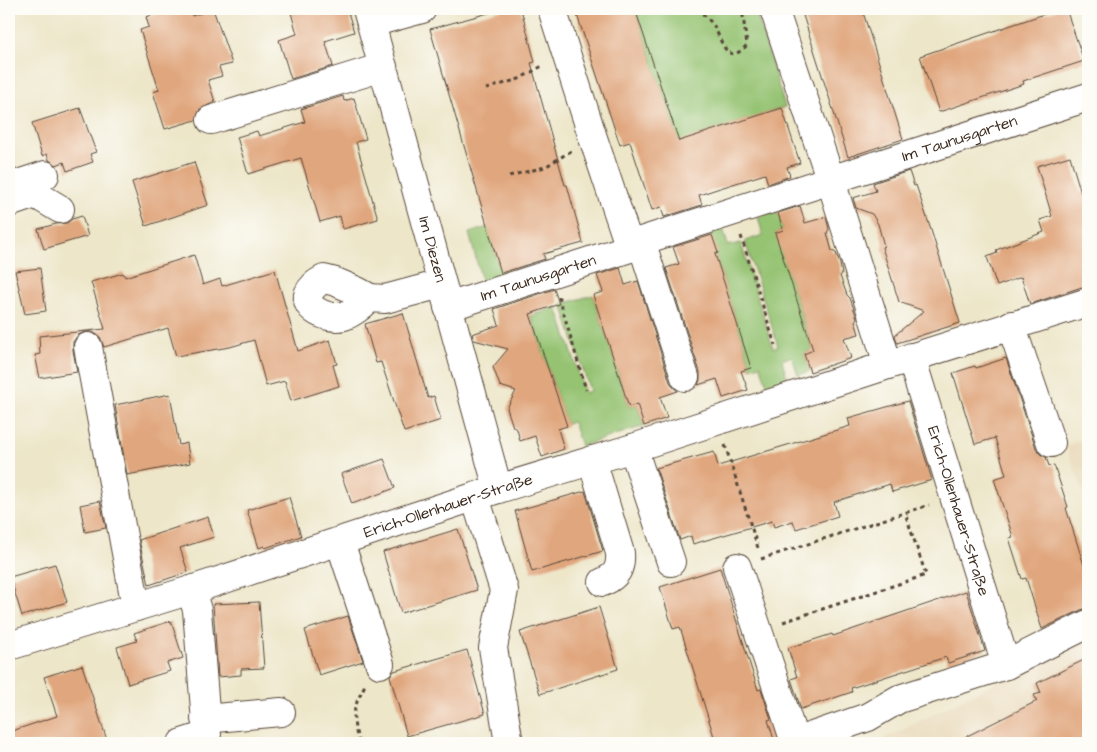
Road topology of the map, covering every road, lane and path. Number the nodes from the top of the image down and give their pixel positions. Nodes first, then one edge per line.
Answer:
1 (422, 9) edge
2 (552, 9) edge
3 (696, 9) edge
4 (742, 9) edge
5 (774, 9) edge
6 (369, 16) edge
7 (566, 53) junction
8 (385, 75) junction
9 (486, 89) dead end
10 (1088, 97) edge
11 (285, 112) dead end
12 (211, 120) dead end
13 (593, 138) junction
14 (45, 175) dead end
15 (510, 176) dead end
16 (831, 181) junction
17 (9, 187) edge
18 (9, 203) edge
19 (60, 210) dead end
20 (734, 212) junction
21 (636, 245) junction
22 (552, 274) junction
23 (445, 295) junction
24 (370, 298) dead end
25 (1088, 302) edge
26 (1011, 325) junction
27 (775, 345) dead end
28 (88, 347) dead end
29 (899, 361) junction
30 (685, 377) dead end
31 (586, 390) dead end
32 (718, 420) junction
33 (1051, 443) dead end
34 (633, 448) junction
35 (592, 460) junction
36 (487, 493) junction
37 (955, 497) junction
38 (905, 513) junction
39 (340, 542) junction
40 (671, 562) dead end
41 (749, 563) junction
42 (602, 582) dead end
43 (191, 590) junction
44 (136, 607) junction
45 (1088, 624) edge
46 (758, 630) junction
47 (9, 646) edge
48 (380, 664) joint
49 (1006, 666) junction
50 (281, 712) dead end
51 (205, 719) junction
52 (182, 743) edge
53 (359, 743) edge
54 (509, 743) edge

1 - 6 street
2 - 7 street
3 - 4 path
5 - 16 street
6 - 8 street, Im Diezen
7 - 9 path
7 - 13 street
8 - 11 street
8 - 12 street
8 - 23 street, Im Diezen
10 - 16 street, Im Taunusgarten
13 - 15 path
13 - 21 street
14 - 17 street
16 - 20 street, Im Taunusgarten
16 - 29 street, Erich-Ollenhauer-Straße
18 - 19 street
20 - 21 street, Im Taunusgarten
20 - 27 path
21 - 22 street, Im Taunusgarten
21 - 30 street
22 - 23 street, Im Taunusgarten
22 - 31 path
23 - 24 street, Im Taunusgarten
23 - 36 street, Im Diezen
25 - 26 street, Erich-Ollenhauer-Straße
26 - 29 street, Erich-Ollenhauer-Straße
26 - 33 street
28 - 44 street
29 - 32 street, Erich-Ollenhauer-Straße
29 - 37 street, Erich-Ollenhauer-Straße
32 - 34 street, Erich-Ollenhauer-Straße
32 - 41 path
34 - 35 street, Erich-Ollenhauer-Straße
34 - 40 street
35 - 36 street, Erich-Ollenhauer-Straße
35 - 42 street
36 - 39 street, Erich-Ollenhauer-Straße
36 - 54 street, Im Diezen
37 - 38 path
37 - 49 street, Erich-Ollenhauer-Straße
38 - 41 path
38 - 46 path
39 - 43 street, Erich-Ollenhauer-Straße
39 - 48 street
41 - 46 street
43 - 44 street, Erich-Ollenhauer-Straße
43 - 51 street
44 - 47 street, Erich-Ollenhauer-Straße
45 - 49 street
46 - 49 street
48 - 53 path
50 - 51 street
51 - 52 street

